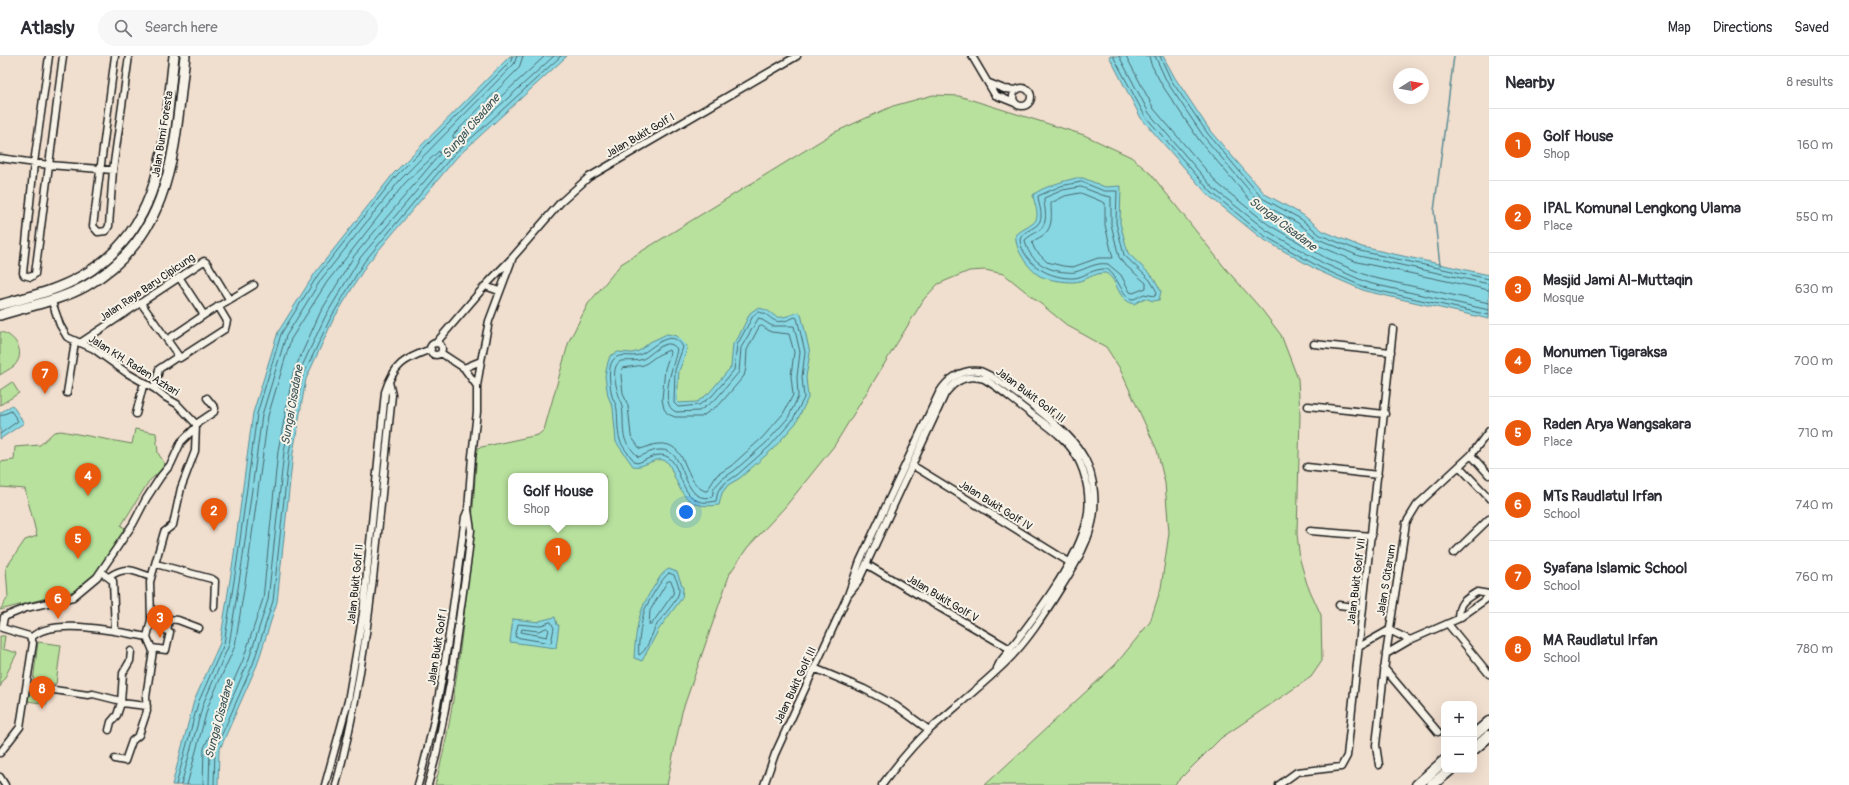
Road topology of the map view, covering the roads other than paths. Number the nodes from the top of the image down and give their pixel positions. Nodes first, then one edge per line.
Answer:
1 (49, 56) edge
2 (63, 56) edge
3 (115, 56) edge
4 (129, 56) edge
5 (174, 56) edge
6 (185, 56) edge
7 (797, 56) edge
8 (972, 56) edge
9 (989, 83) junction
10 (1017, 90) junction
11 (1015, 103) junction
12 (0, 158) edge
13 (34, 163) junction
14 (49, 165) junction
15 (99, 168) junction
16 (113, 170) junction
17 (512, 257) junction
18 (180, 277) junction
19 (254, 285) dead end
20 (485, 286) junction
21 (499, 291) junction
22 (229, 299) junction
23 (51, 300) junction
24 (141, 303) junction
25 (0, 305) edge
26 (218, 306) junction
27 (204, 314) junction
28 (0, 315) edge
29 (1393, 329) dead end
30 (167, 340) junction
31 (78, 342) junction
32 (436, 343) junction
33 (1314, 344) dead end
34 (430, 349) junction
35 (1391, 352) junction
36 (441, 353) junction
37 (177, 357) junction
38 (481, 361) junction
39 (464, 368) junction
40 (144, 382) junction
41 (389, 382) junction
42 (477, 386) junction
43 (155, 389) junction
44 (67, 394) dead end
45 (208, 400) dead end
46 (1308, 406) dead end
47 (136, 414) dead end
48 (1385, 414) junction
49 (195, 425) junction
50 (1489, 431) edge
51 (1471, 455) junction
52 (912, 465) junction
53 (1459, 466) junction
54 (1308, 467) dead end
55 (1378, 475) junction
56 (1489, 475) edge
57 (1489, 498) edge
58 (468, 510) junction
59 (1489, 519) edge
60 (1310, 531) dead end
61 (1372, 536) junction
62 (1454, 552) dead end
63 (1069, 562) junction
64 (156, 564) junction
65 (866, 564) junction
66 (101, 572) junction
67 (151, 576) junction
68 (109, 577) junction
69 (1489, 594) edge
70 (848, 595) junction
71 (1489, 597) edge
72 (1339, 605) dead end
73 (214, 607) dead end
74 (1363, 608) junction
75 (1458, 619) junction
76 (1448, 624) junction
77 (1, 628) edge
78 (199, 628) dead end
79 (115, 630) junction
80 (1388, 630) junction
81 (147, 637) junction
82 (31, 638) junction
83 (1410, 640) junction
84 (1359, 647) junction
85 (152, 648) junction
86 (1010, 649) junction
87 (132, 651) dead end
88 (1386, 654) junction
89 (814, 668) junction
90 (1384, 668) junction
91 (996, 671) junction
92 (1489, 674) edge
93 (27, 686) junction
94 (121, 702) junction
95 (147, 706) junction
96 (1489, 722) edge
97 (109, 730) dead end
98 (929, 730) junction
99 (1438, 732) dead end
100 (1477, 732) edge
101 (1489, 736) edge
102 (1477, 746) edge
103 (0, 753) edge
104 (115, 759) dead end
105 (1441, 764) edge
106 (1379, 765) dead end
107 (1446, 773) edge
108 (0, 777) edge
109 (5, 785) edge
110 (325, 785) edge
111 (336, 785) edge
112 (418, 785) edge
113 (428, 785) edge
114 (764, 785) edge
115 (882, 785) edge
116 (1279, 785) edge
117 (1417, 785) edge
118 (1432, 785) edge

1 - 13 street
2 - 14 street
3 - 15 street
4 - 16 street
5 - 25 main road, Jalan Bumi Foresta
6 - 23 main road, Jalan Bumi Foresta
7 - 17 street, Jalan Bukit Golf I
8 - 9 street
9 - 10 street
9 - 11 street
10 - 11 street
10 - 11 street
12 - 13 street
13 - 14 street
13 - 14 street
14 - 15 street
15 - 16 street
15 - 16 street
17 - 20 street, Jalan Bukit Golf I
17 - 21 street, Jalan Bukit Golf I
18 - 22 street, Jalan Raya Baru Cipicung
18 - 24 street, Jalan Raya Baru Cipicung
18 - 27 street
19 - 22 street
20 - 21 street
20 - 32 street, Jalan Bukit Golf I
21 - 38 street, Jalan Bukit Golf I
22 - 26 street
23 - 28 main road, Jalan Bumi Foresta
23 - 31 street, Jalan KH. Raden Azhari
24 - 30 street
24 - 31 street, Jalan Raya Baru Cipicung
26 - 27 street
26 - 37 street
27 - 30 street
29 - 35 street, Jalan Bukit Golf VII
30 - 37 street
31 - 40 street, Jalan KH. Raden Azhari
31 - 44 street
32 - 34 street
32 - 36 street
33 - 35 street
34 - 36 street
34 - 41 street, Jalan Bukit Golf II
35 - 48 street, Jalan Bukit Golf VII
36 - 39 street
37 - 43 street
38 - 39 street
38 - 42 street, Jalan Bukit Golf I
39 - 42 street
40 - 43 street, Jalan KH. Raden Azhari
40 - 47 street
41 - 110 street, Jalan Bukit Golf II
41 - 111 street, Jalan Bukit Golf II
42 - 58 street, Jalan Bukit Golf I
43 - 49 street, Jalan KH. Raden Azhari
45 - 49 street
46 - 48 street
48 - 55 street, Jalan Bukit Golf VII
49 - 64 street
49 - 66 street
50 - 51 street, Jalan S Citarum
51 - 53 street, Jalan S Citarum
51 - 56 street
52 - 63 street, Jalan Bukit Golf IV
52 - 63 street, Jalan Bukit Golf III
52 - 65 street, Jalan Bukit Golf III
53 - 57 street
53 - 80 street, Jalan S Citarum
54 - 55 street
55 - 61 street, Jalan Bukit Golf VII
58 - 112 street, Jalan Bukit Golf I
58 - 113 street, Jalan Bukit Golf I
59 - 62 street
60 - 61 street
61 - 74 street, Jalan Bukit Golf VII
63 - 86 street, Jalan Bukit Golf III
64 - 67 street
64 - 73 street
65 - 70 street, Jalan Bukit Golf III
65 - 86 street, Jalan Bukit Golf V
66 - 68 street
66 - 77 street
67 - 68 street
67 - 81 street
68 - 79 street
69 - 75 street
70 - 89 street, Jalan Bukit Golf III
70 - 91 street, Jalan Bukit Golf III
71 - 75 street
72 - 74 street
74 - 84 street, Jalan Bukit Golf VII
75 - 76 street
76 - 83 street
76 - 92 street
77 - 82 street
78 - 85 street
79 - 81 street
79 - 82 street
80 - 83 street
80 - 84 street
80 - 88 street, Jalan S Citarum
81 - 85 street
82 - 93 street
83 - 88 street
84 - 116 street, Jalan Bukit Golf VII
85 - 95 street
86 - 91 street, Jalan Bukit Golf III
87 - 94 street
88 - 90 street, Jalan S Citarum
89 - 98 street
89 - 114 street, Jalan Bukit Golf III
90 - 99 street
90 - 106 street, Jalan S Citarum
91 - 98 street, Jalan Bukit Golf III
93 - 94 street
93 - 103 street
94 - 95 street
94 - 97 street
95 - 104 street
96 - 100 main road
98 - 115 street, Jalan Bukit Golf III
101 - 102 main road
105 - 117 main road
107 - 118 main road
108 - 109 street

